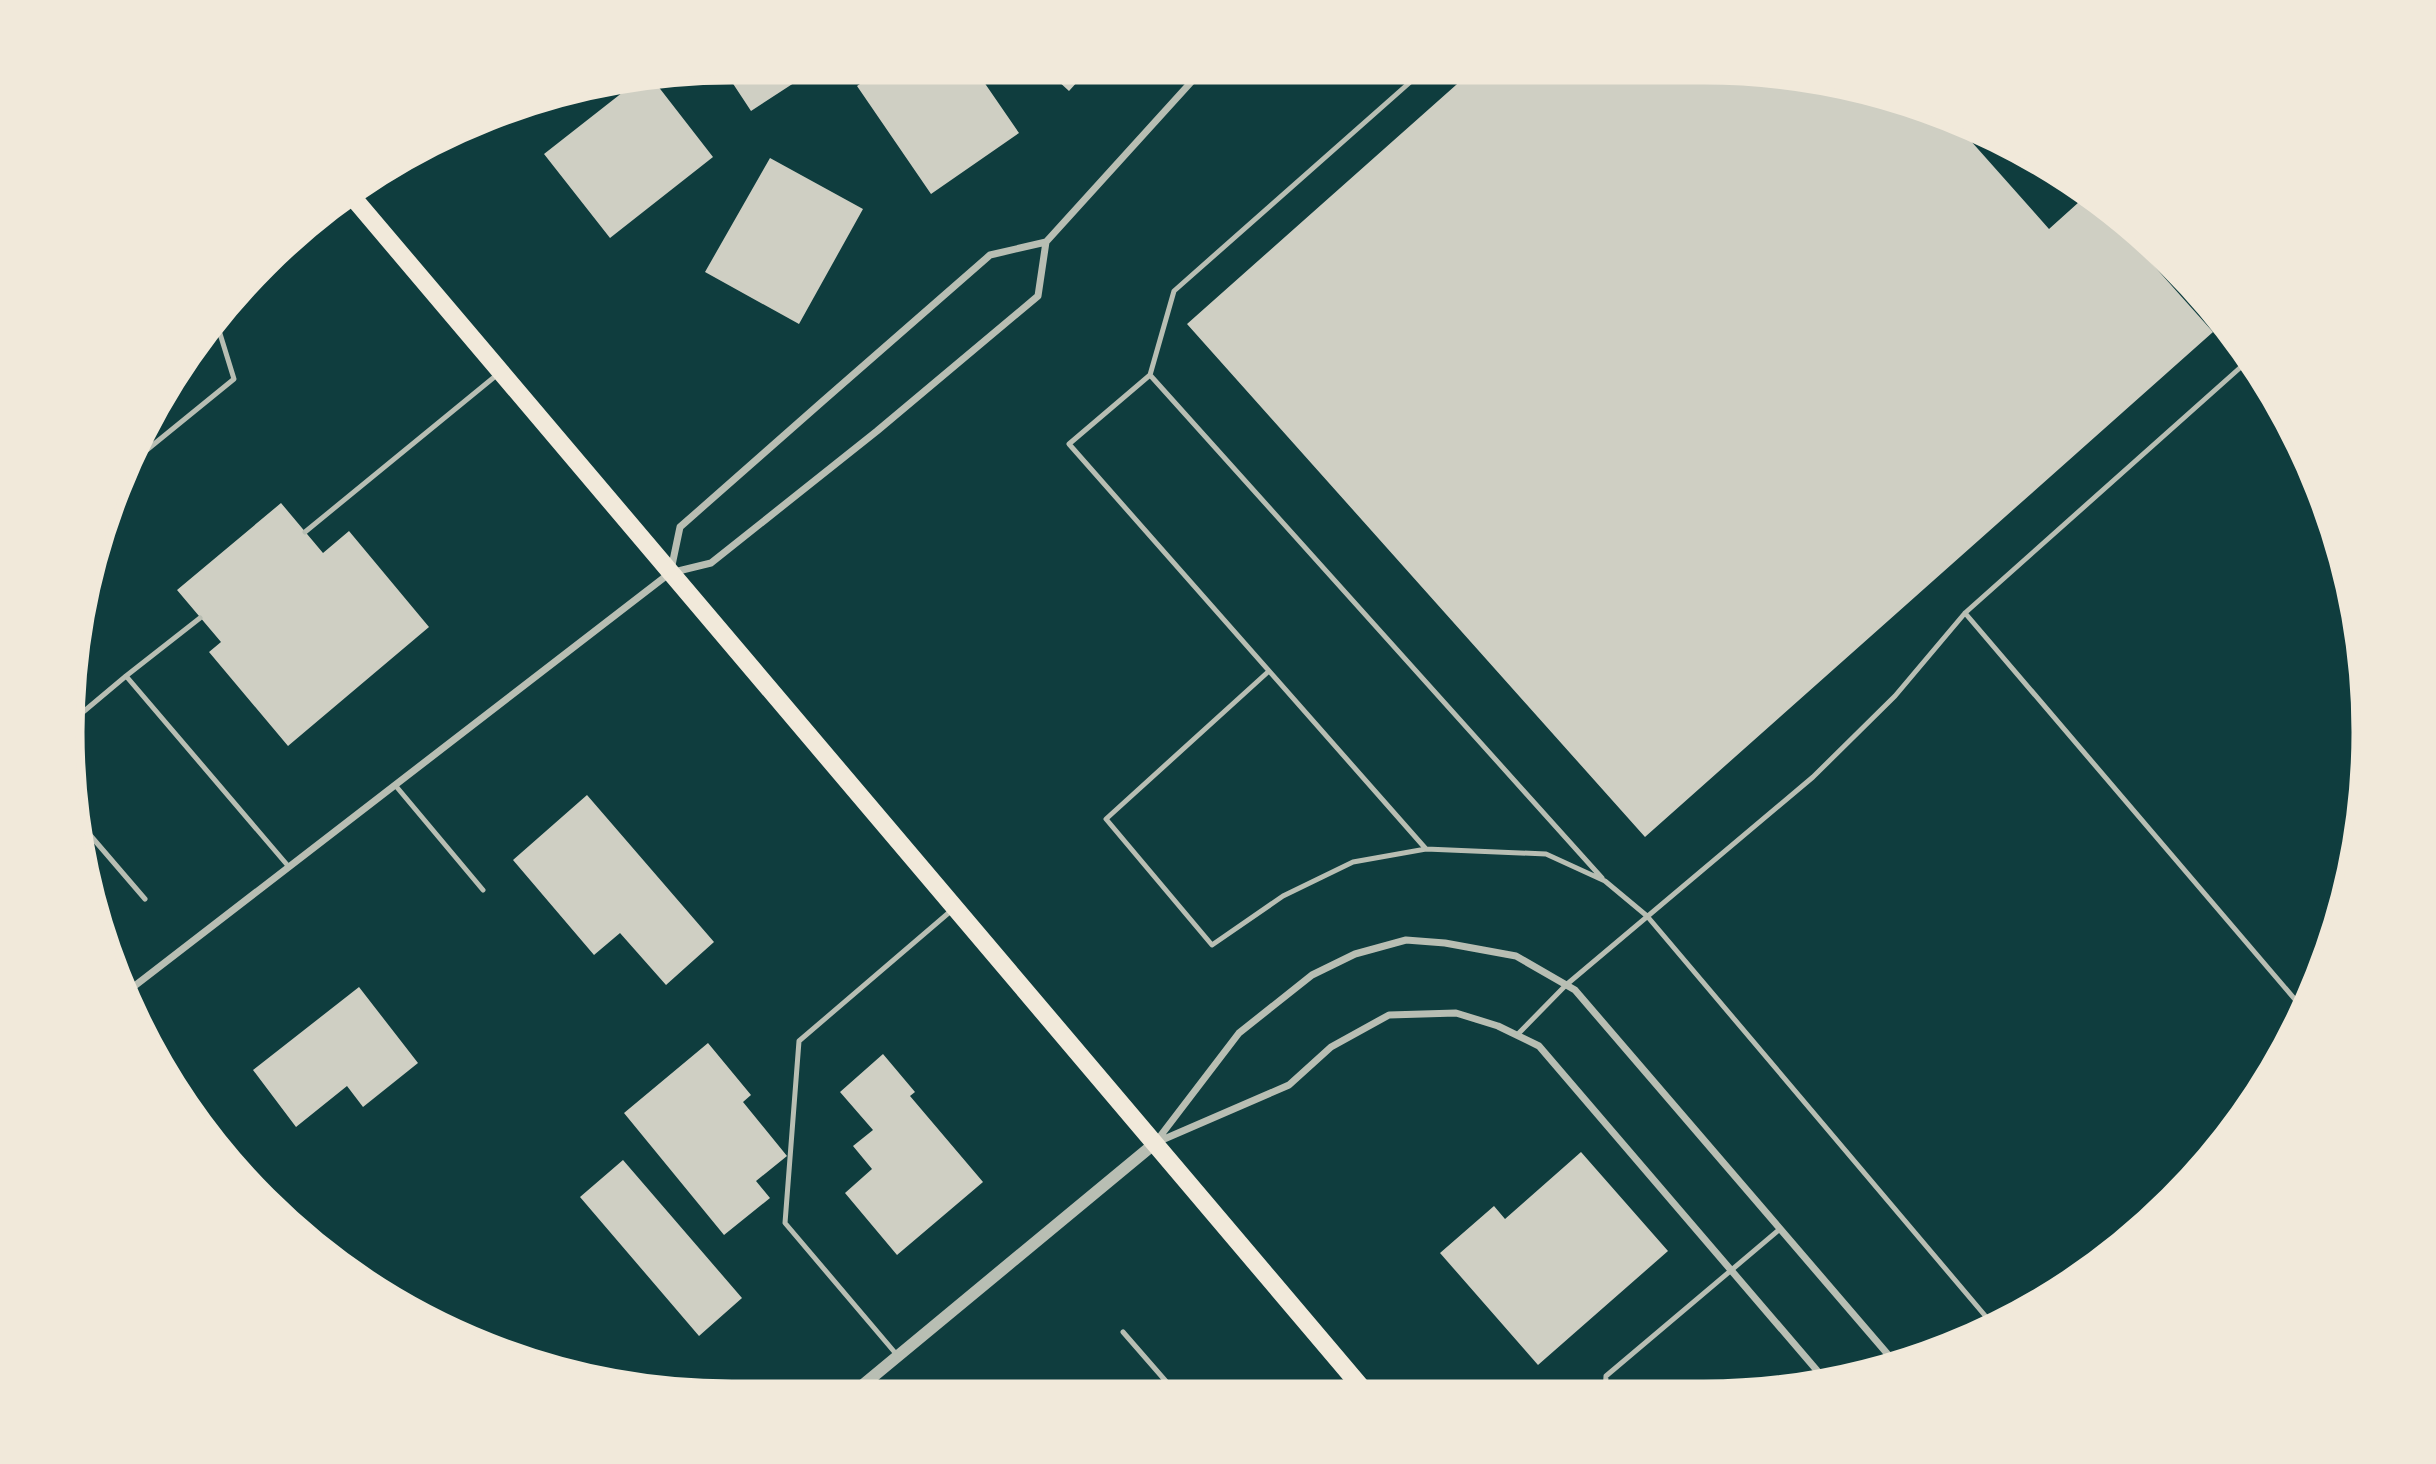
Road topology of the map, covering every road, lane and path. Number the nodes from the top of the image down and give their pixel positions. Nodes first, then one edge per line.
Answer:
1 (1193, 80) edge
2 (1413, 80) edge
3 (355, 200) edge
4 (1046, 242) junction
5 (219, 330) edge
6 (2243, 366) edge
7 (500, 372) junction
8 (1150, 375) junction
9 (145, 451) edge
10 (305, 532) dead end
11 (670, 573) junction
12 (1965, 613) junction
13 (200, 618) dead end
14 (1269, 671) junction
15 (126, 676) junction
16 (81, 714) edge
17 (395, 785) junction
18 (89, 834) edge
19 (1426, 849) junction
20 (289, 867) junction
21 (1605, 881) junction
22 (482, 890) dead end
23 (145, 900) dead end
24 (954, 907) junction
25 (1647, 916) junction
26 (1566, 985) junction
27 (133, 987) edge
28 (2297, 1001) edge
29 (1517, 1035) junction
30 (1154, 1144) junction
31 (1780, 1229) junction
32 (1730, 1269) junction
33 (1987, 1318) edge
34 (1123, 1332) dead end
35 (898, 1356) junction
36 (1889, 1356) edge
37 (1819, 1373) edge
38 (864, 1384) edge
39 (1168, 1384) edge
40 (1358, 1384) edge
41 (1606, 1384) edge

1 - 4 street
2 - 8 lane
3 - 7 main road
4 - 11 street
4 - 11 street
5 - 9 lane
6 - 12 lane
7 - 10 lane
7 - 11 main road
8 - 14 lane
8 - 21 lane
11 - 17 street
11 - 24 main road
12 - 25 lane
12 - 28 lane
13 - 15 lane
14 - 19 lane
14 - 19 lane
15 - 16 lane
15 - 20 lane
17 - 20 street
17 - 22 lane
18 - 23 lane
19 - 21 lane
20 - 27 street
21 - 25 lane
24 - 30 main road
24 - 35 lane
25 - 26 lane
25 - 33 lane
26 - 29 lane
26 - 30 street
26 - 31 street
29 - 30 street
29 - 32 street
30 - 35 street
30 - 40 main road
31 - 32 lane
31 - 36 street
32 - 37 street
32 - 41 lane
34 - 39 lane
35 - 38 street

